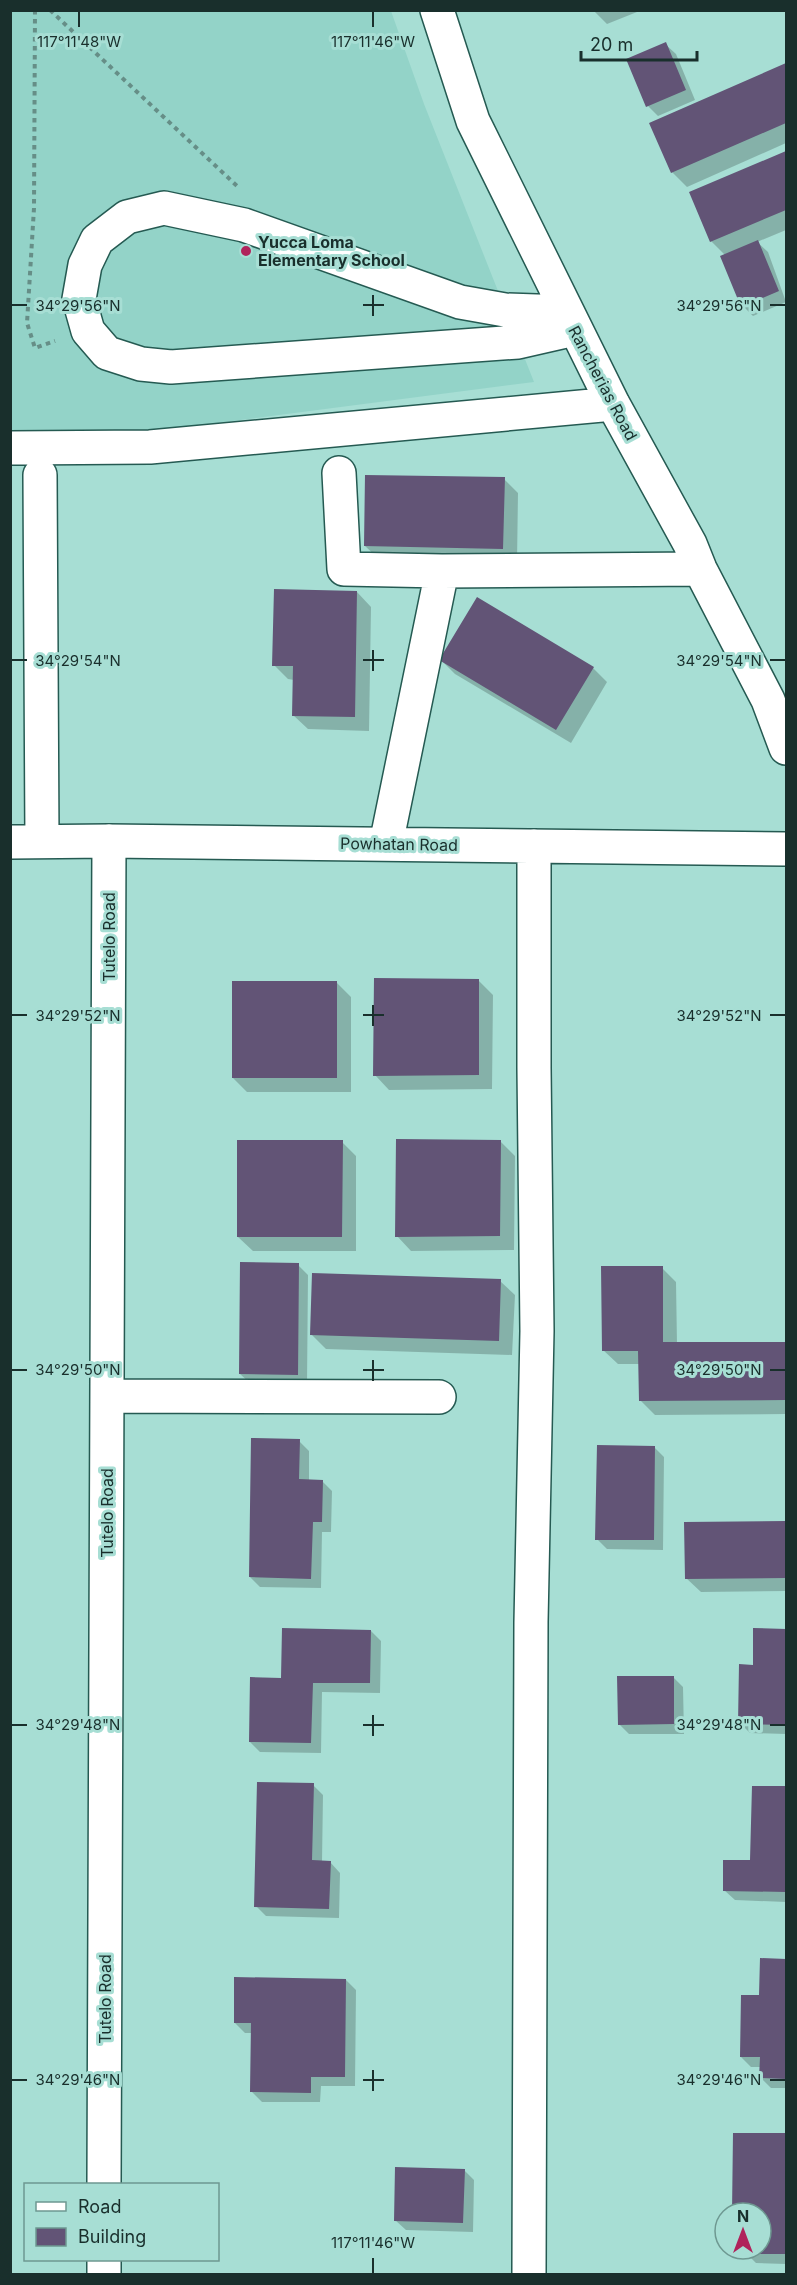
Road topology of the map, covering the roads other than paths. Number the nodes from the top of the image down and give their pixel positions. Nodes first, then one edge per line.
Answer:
1 (437, 10) edge
2 (570, 320) junction
3 (613, 404) junction
4 (10, 448) edge
5 (339, 473) dead end
6 (40, 475) dead end
7 (700, 569) junction
8 (442, 571) junction
9 (786, 748) edge
10 (26, 841) edge
11 (109, 841) junction
12 (386, 844) junction
13 (534, 846) junction
14 (786, 849) edge
15 (107, 1396) junction
16 (440, 1396) dead end
17 (104, 2183) edge
18 (529, 2274) edge

1 - 2 street, Rancherias Road
2 - 2 street
2 - 3 street, Rancherias Road
3 - 4 street
3 - 7 street, Rancherias Road
5 - 8 street
6 - 10 street
7 - 8 street
7 - 9 street, Rancherias Road
8 - 12 street
10 - 11 street, Powhatan Road
11 - 12 street, Powhatan Road
11 - 15 street, Tutelo Road
12 - 13 street, Powhatan Road
13 - 14 street, Powhatan Road
13 - 18 street
15 - 16 street
15 - 17 street, Tutelo Road

